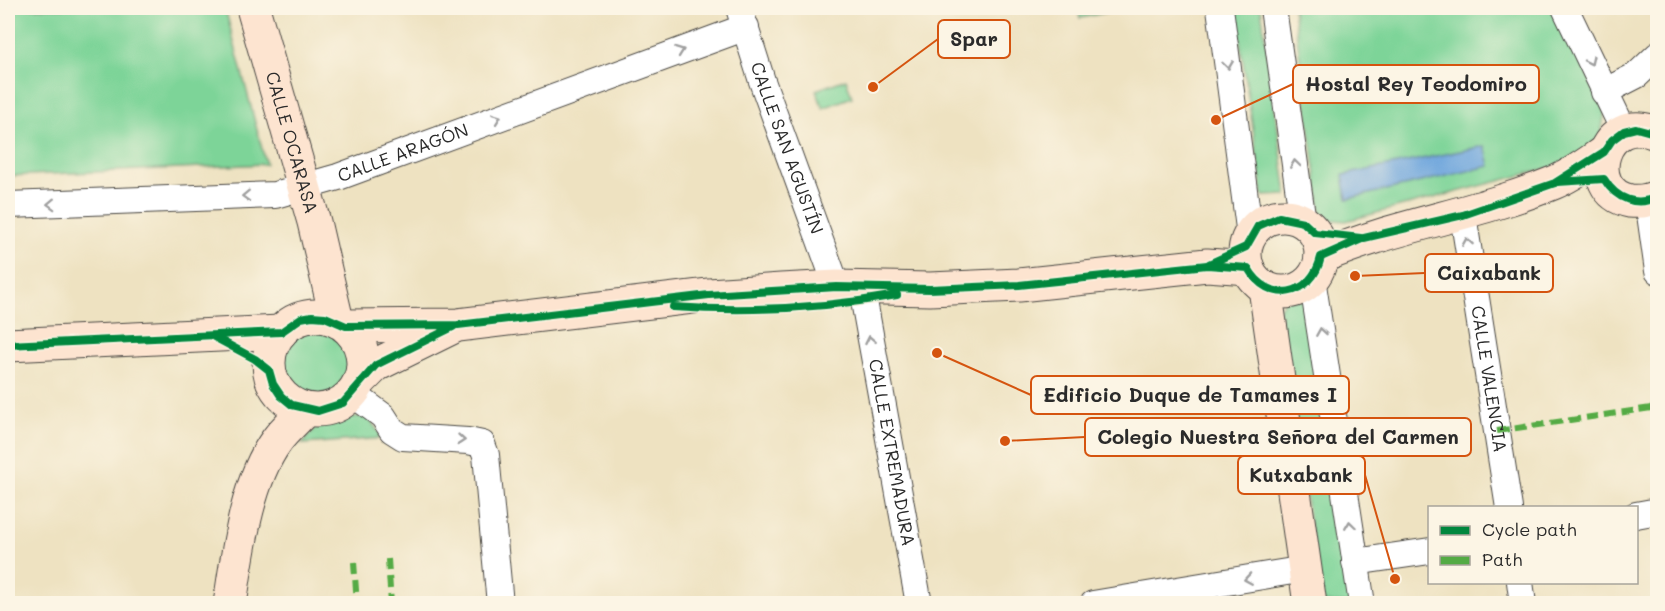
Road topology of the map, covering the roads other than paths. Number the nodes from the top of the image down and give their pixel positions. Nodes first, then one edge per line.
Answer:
1 (253, 8) edge
2 (1220, 8) edge
3 (1273, 8) edge
4 (1565, 8) edge
5 (742, 17) edge
6 (1658, 55) edge
7 (1604, 92) junction
8 (1658, 134) edge
9 (1611, 154) junction
10 (303, 185) junction
11 (1654, 198) edge
12 (8, 205) edge
13 (1463, 215) junction
14 (1313, 248) junction
15 (1252, 260) junction
16 (1658, 271) edge
17 (851, 294) junction
18 (332, 321) junction
19 (458, 325) junction
20 (281, 332) junction
21 (213, 337) junction
22 (8, 345) edge
23 (357, 387) junction
24 (285, 392) junction
25 (1509, 506) edge
26 (1658, 511) edge
27 (1638, 515) edge
28 (1428, 550) edge
29 (1356, 562) junction
30 (1305, 569) junction
31 (1520, 584) edge
32 (1161, 598) edge
33 (231, 603) edge
34 (500, 603) edge
35 (919, 603) edge
36 (1093, 603) edge
37 (1310, 603) edge
38 (1362, 603) edge
39 (1523, 603) edge

1 - 10 street, CALLE OCARASA
2 -> 15 street
14 -> 3 street
4 -> 7 street
10 -> 5 street, CALLE ARAGÓN
5 - 17 street, CALLE SAN AGUSTÍN
6 - 7 street
7 - 9 street
8 - 9 street
9 - 11 street
9 - 13 street
10 -> 12 street, CALLE ARAGÓN
10 - 18 street, CALLE OCARASA
11 - 16 street
13 - 14 street
25 -> 13 street, CALLE VALENCIA
14 - 15 street
14 - 15 street
29 -> 14 street
15 - 17 street
15 - 30 street
17 - 19 street
35 -> 17 street, CALLE EXTREMADURA
18 - 19 street
18 - 20 street
18 - 23 street
19 - 23 street
20 - 21 street
20 - 24 street
21 - 22 street
21 - 24 street
23 - 24 street
23 -> 34 street
24 - 33 street
26 - 27 street
28 - 29 street
29 - 38 street
30 -> 32 street
30 - 37 street
31 - 39 street
32 - 36 street

